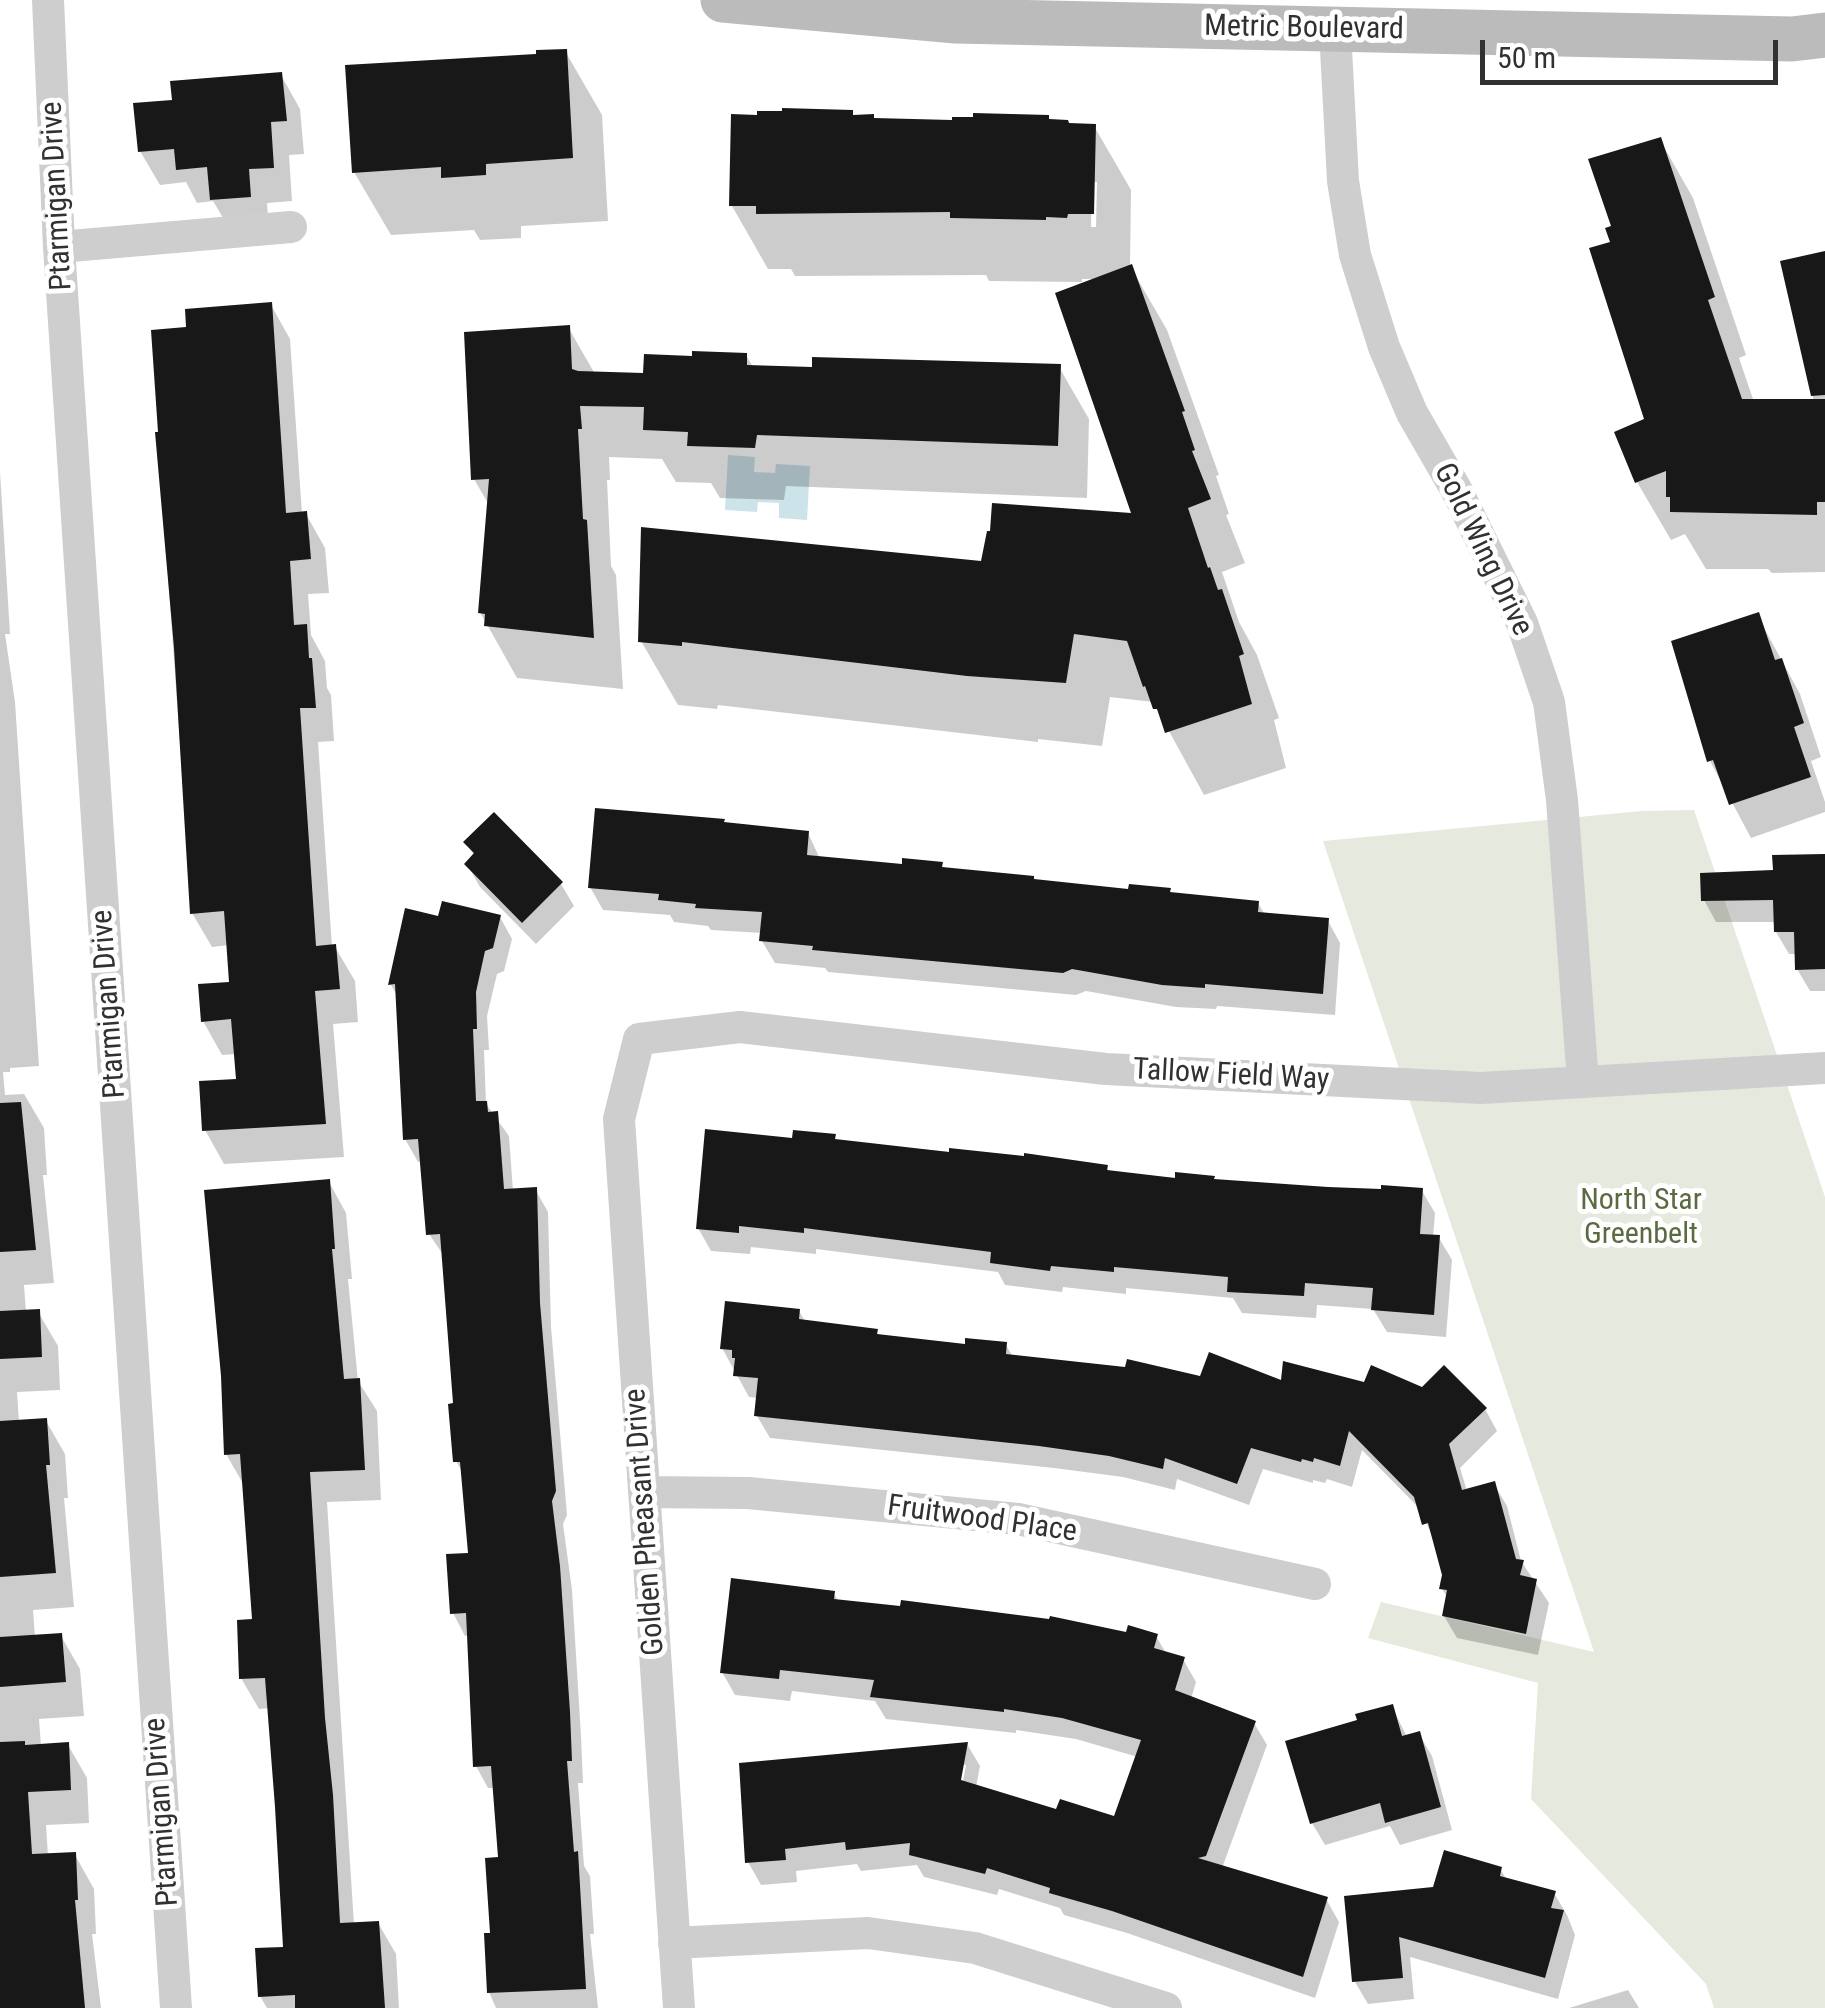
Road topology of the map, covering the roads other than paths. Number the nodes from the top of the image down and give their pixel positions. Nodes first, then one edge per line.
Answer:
1 (48, 0) edge
2 (723, 0) edge
3 (1804, 25) edge
4 (1335, 30) junction
5 (290, 226) dead end
6 (60, 247) junction
7 (640, 1039) joint
8 (1825, 1068) edge
9 (1584, 1082) junction
10 (644, 1492) junction
11 (1315, 1584) dead end
12 (674, 1944) junction
13 (176, 2008) edge
14 (678, 2008) edge
15 (1166, 2008) edge

1 - 6 street, Ptarmigan Drive
2 - 4 main road, Metric Boulevard
3 - 4 main road, Metric Boulevard
4 - 9 street, Gold Wing Drive
5 - 6 street
6 - 13 street, Ptarmigan Drive
7 - 9 street, Tallow Field Way
7 - 10 street, Golden Pheasant Drive
8 - 9 street, Tallow Field Way
10 - 11 street, Fruitwood Place
10 - 12 street, Golden Pheasant Drive
12 - 14 street, Golden Pheasant Drive
12 - 15 street

